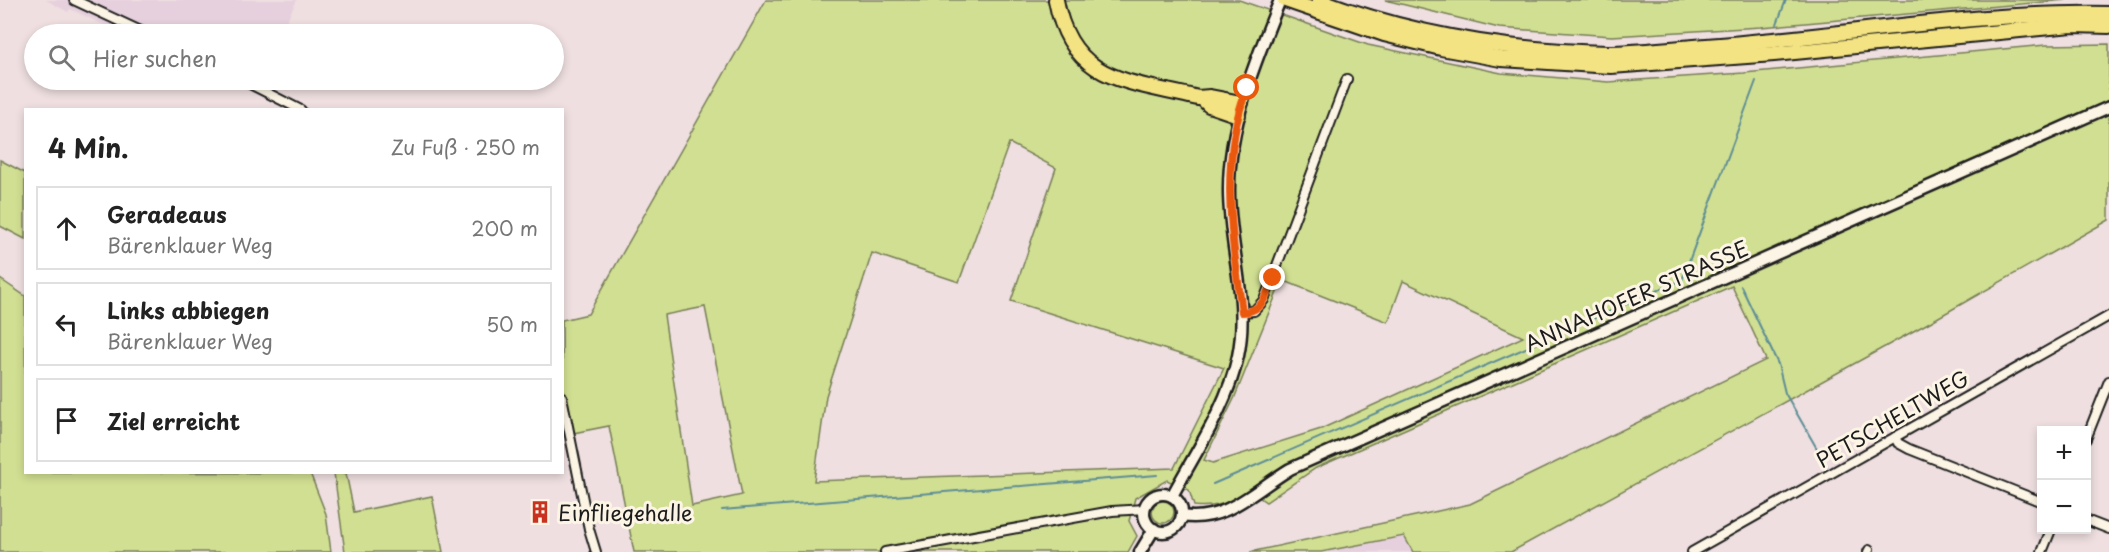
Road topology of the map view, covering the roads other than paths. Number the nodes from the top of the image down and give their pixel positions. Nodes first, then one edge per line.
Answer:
1 (74, 0) edge
2 (1056, 0) edge
3 (1065, 0) edge
4 (1280, 0) edge
5 (1285, 0) edge
6 (1319, 0) edge
7 (2109, 14) edge
8 (1063, 23) junction
9 (126, 24) edge
10 (2109, 26) edge
11 (1347, 79) dead end
12 (262, 90) edge
13 (2109, 107) edge
14 (297, 108) edge
15 (1240, 109) junction
16 (1242, 312) junction
17 (2109, 316) edge
18 (2109, 381) edge
19 (564, 406) edge
20 (2091, 426) edge
21 (1895, 437) junction
22 (1172, 496) junction
23 (2037, 500) edge
24 (1145, 509) junction
25 (1182, 516) junction
26 (2091, 522) edge
27 (1154, 529) junction
28 (2109, 529) edge
29 (2049, 534) edge
30 (596, 552) edge
31 (885, 552) edge
32 (1140, 552) edge
33 (1692, 552) edge
34 (2042, 552) edge

1 - 9 street
2 - 8 highway
3 - 8 highway
4 - 15 street
5 - 10 highway
6 - 7 highway
8 - 15 highway
11 - 16 street
12 - 14 street
13 - 25 street, ANNAHOFER STRASSE
15 - 16 street
16 - 22 street
17 - 21 street, PETSCHELTWEG
18 - 20 street
19 - 30 street
21 - 23 street
21 - 33 street, PETSCHELTWEG
22 - 24 street
22 - 25 street
24 - 27 street
24 - 31 street
25 - 27 street
26 - 28 street
27 - 32 street
29 - 34 street

